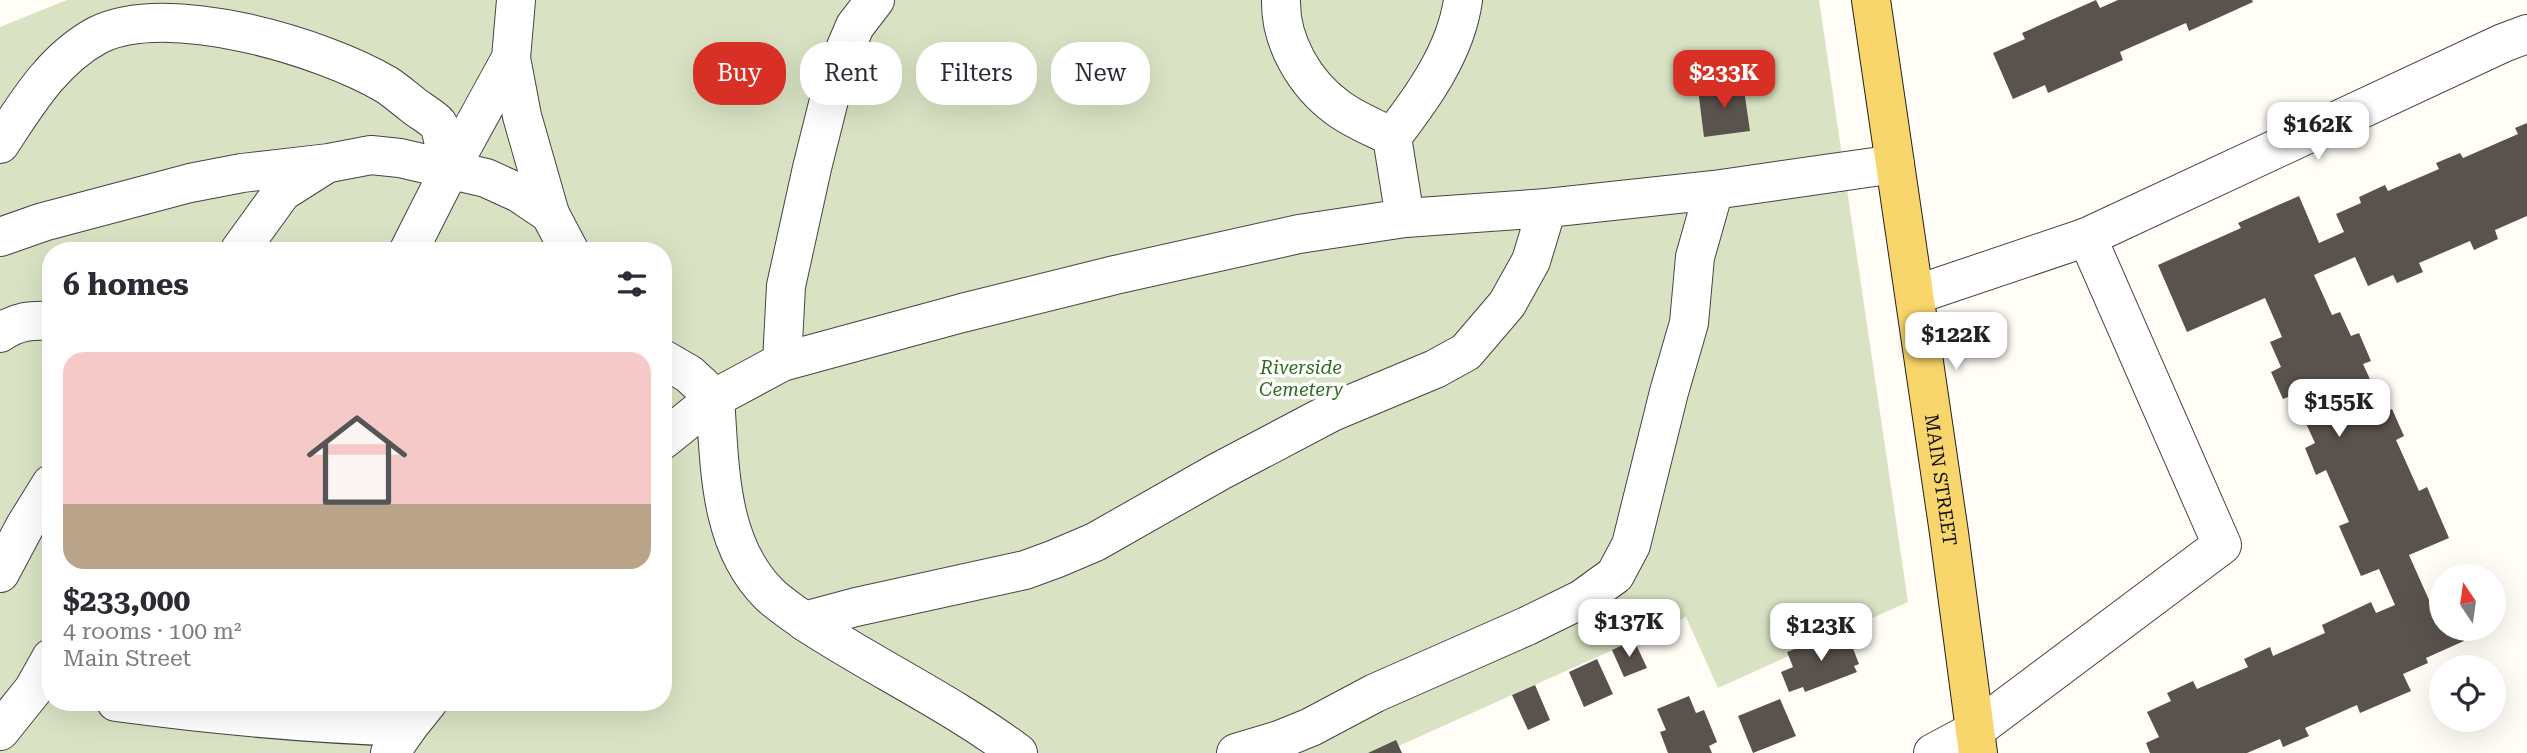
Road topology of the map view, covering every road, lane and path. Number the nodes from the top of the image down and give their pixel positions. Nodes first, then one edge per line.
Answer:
1 (516, 0) edge
2 (875, 0) edge
3 (1281, 0) edge
4 (1463, 0) edge
5 (1871, 0) edge
6 (2527, 34) edge
7 (511, 58) junction
8 (1392, 137) junction
9 (0, 144) edge
10 (329, 163) junction
11 (1895, 164) junction
12 (449, 171) junction
13 (1714, 190) junction
14 (1547, 208) junction
15 (550, 214) junction
16 (1405, 218) junction
17 (0, 237) edge
18 (2087, 237) junction
19 (246, 242) edge
20 (414, 242) edge
21 (565, 242) edge
22 (1915, 295) junction
23 (42, 321) edge
24 (0, 333) edge
25 (782, 362) junction
26 (672, 364) edge
27 (715, 398) junction
28 (672, 433) edge
29 (42, 500) edge
30 (0, 573) edge
31 (804, 621) junction
32 (42, 683) edge
33 (184, 711) edge
34 (409, 727) edge
35 (0, 731) edge
36 (1976, 742) edge
37 (1018, 753) edge
38 (1236, 753) edge
39 (1933, 753) edge

1 - 7 street
2 - 25 street
3 - 8 street
4 - 8 street
5 - 11 main road, MAIN STREET
6 - 18 street
7 - 12 street
7 - 15 street
8 - 16 street
9 - 12 street
10 - 12 street
10 - 17 street
10 - 19 street
11 - 13 street
11 - 22 main road, MAIN STREET
12 - 15 street
12 - 20 street
13 - 14 street
13 - 38 street
14 - 16 street
14 - 31 street
15 - 21 street
16 - 25 street
18 - 22 street
18 - 36 street
22 - 36 main road, MAIN STREET
23 - 24 street
25 - 27 street
26 - 27 street
27 - 28 street
27 - 31 street
29 - 30 street
31 - 37 street
32 - 35 street
33 - 34 street
36 - 39 street

